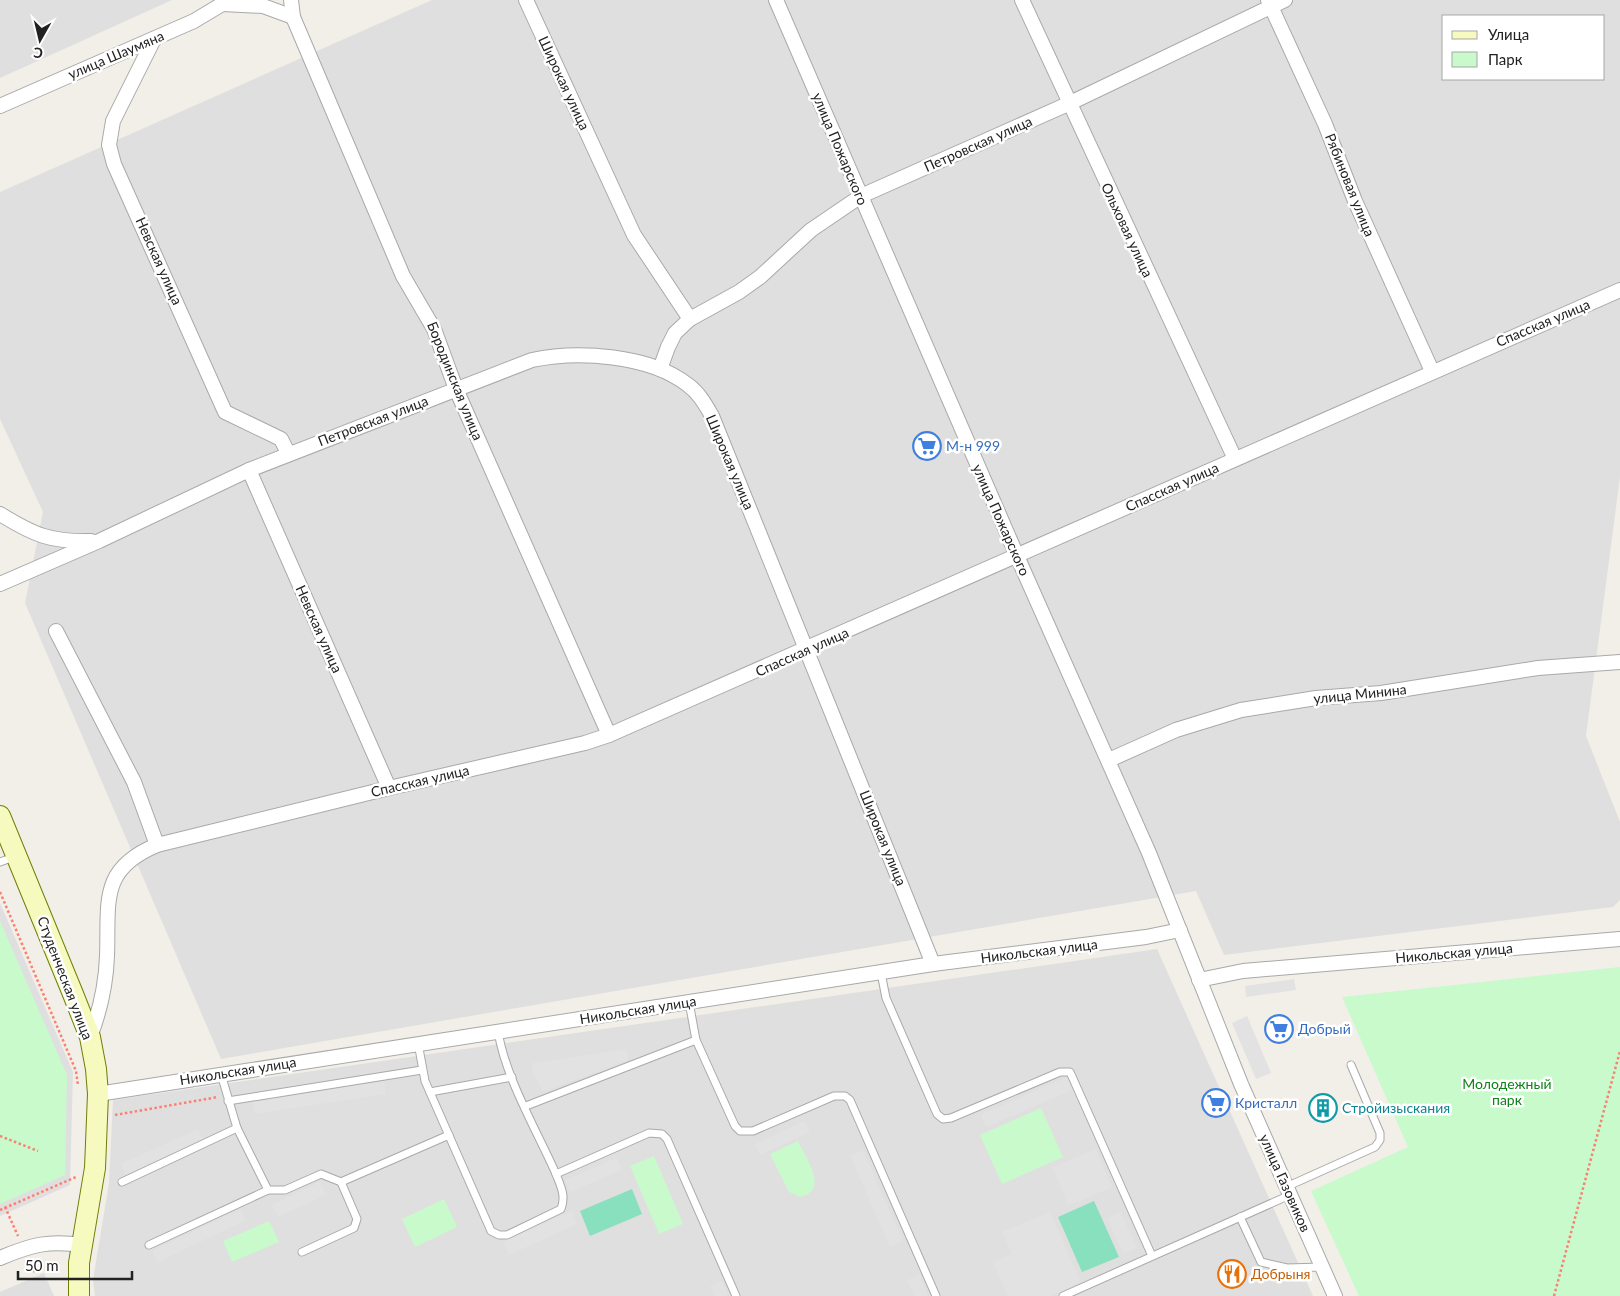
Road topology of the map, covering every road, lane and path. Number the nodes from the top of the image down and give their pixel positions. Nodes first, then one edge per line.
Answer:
1 (292, 0) edge
2 (526, 0) edge
3 (776, 0) edge
4 (1022, 0) edge
5 (1285, 0) edge
6 (225, 1) edge
7 (1270, 3) edge
8 (293, 17) junction
9 (154, 39) junction
10 (1068, 104) junction
11 (0, 106) edge
12 (861, 196) junction
13 (1620, 290) edge
14 (690, 319) junction
15 (660, 369) junction
16 (1432, 371) junction
17 (456, 389) junction
18 (288, 453) junction
19 (1235, 459) junction
20 (249, 470) junction
21 (0, 514) edge
22 (99, 541) junction
23 (1017, 556) junction
24 (0, 584) edge
25 (56, 631) dead end
26 (808, 650) junction
27 (1620, 662) edge
28 (609, 735) junction
29 (1108, 760) junction
30 (389, 788) junction
31 (0, 816) edge
32 (157, 845) junction
33 (8, 859) edge
34 (0, 892) edge
35 (1180, 930) junction
36 (1620, 940) edge
37 (933, 964) junction
38 (881, 972) junction
39 (1199, 980) junction
40 (689, 1002) junction
41 (498, 1031) junction
42 (90, 1037) junction
43 (696, 1040) junction
44 (418, 1044) junction
45 (1620, 1051) edge
46 (1351, 1064) dead end
47 (422, 1070) junction
48 (221, 1074) junction
49 (512, 1077) junction
50 (89, 1092) junction
51 (430, 1092) junction
52 (228, 1101) junction
53 (526, 1106) junction
54 (237, 1128) junction
55 (449, 1135) junction
56 (0, 1136) edge
57 (38, 1150) dead end
58 (77, 1169) dead end
59 (556, 1174) junction
60 (122, 1182) dead end
61 (341, 1182) junction
62 (268, 1190) junction
63 (1288, 1191) junction
64 (0, 1210) edge
65 (1240, 1217) junction
66 (82, 1245) junction
67 (149, 1245) dead end
68 (302, 1252) dead end
69 (1152, 1256) junction
70 (0, 1258) edge
71 (1322, 1267) junction
72 (79, 1296) edge
73 (736, 1296) edge
74 (936, 1296) edge
75 (1063, 1296) edge
76 (1335, 1296) edge
77 (1554, 1296) edge

1 - 8 street, Бородинская улица
2 - 14 street, Широкая улица
3 - 12 street, улица Пожарского
4 - 10 street, Ольховая улица
5 - 7 street, Петровская улица
6 - 8 street
6 - 9 street, улица Шаумяна
7 - 10 street, Петровская улица
7 - 16 street, Рябиновая улица
8 - 17 street, Бородинская улица
9 - 11 street, улица Шаумяна
9 - 18 street, Невская улица
10 - 12 street, Петровская улица
10 - 19 street, Ольховая улица
12 - 14 street, Петровская улица
12 - 23 street, улица Пожарского
13 - 16 street, Спасская улица
14 - 15 street
15 - 17 street, Петровская улица
15 - 26 street, Широкая улица
16 - 19 street, Спасская улица
17 - 18 street, Петровская улица
17 - 28 street, Бородинская улица
18 - 20 street, Петровская улица
19 - 23 street, Спасская улица
20 - 22 street, Петровская улица
20 - 30 street, Невская улица
21 - 22 street, Петровская улица
22 - 24 street, Петровская улица
23 - 26 street, Спасская улица
23 - 29 street, улица Пожарского
25 - 32 street
26 - 28 street, Спасская улица
26 - 37 street, Широкая улица
27 - 29 street, улица Минина
28 - 30 street, Спасская улица
29 - 35 street, улица Пожарского
30 - 32 street, Спасская улица
31 - 33 street, Студенческая улица
32 - 42 street, Спасская улица
33 - 42 street, Студенческая улица
34 - 50 path
35 - 37 street, Никольская улица
35 - 39 street, улица Газовиков
36 - 39 street, Никольская улица
37 - 38 street, Никольская улица
38 - 40 street, Никольская улица
38 - 69 lane
39 - 63 street, улица Газовиков
40 - 41 street, Никольская улица
40 - 43 lane
41 - 44 street, Никольская улица
41 - 49 lane
42 - 50 street, Студенческая улица
43 - 53 lane
43 - 74 lane
44 - 47 lane
44 - 48 street, Никольская улица
45 - 77 path
46 - 63 lane
47 - 51 lane
47 - 52 lane
48 - 50 street, Никольская улица
48 - 52 lane
49 - 51 lane
49 - 53 lane
50 - 66 street, Студенческая улица
51 - 55 lane
52 - 54 lane
53 - 59 lane
54 - 60 lane
54 - 62 lane
55 - 59 lane
55 - 61 lane
56 - 57 path
58 - 64 path
59 - 73 lane
61 - 62 lane
61 - 68 lane
62 - 67 lane
63 - 65 lane
63 - 71 street, улица Газовиков
65 - 69 lane
65 - 71 lane
66 - 70 street
66 - 72 street, Студенческая улица
69 - 75 lane
71 - 76 street, улица Газовиков

